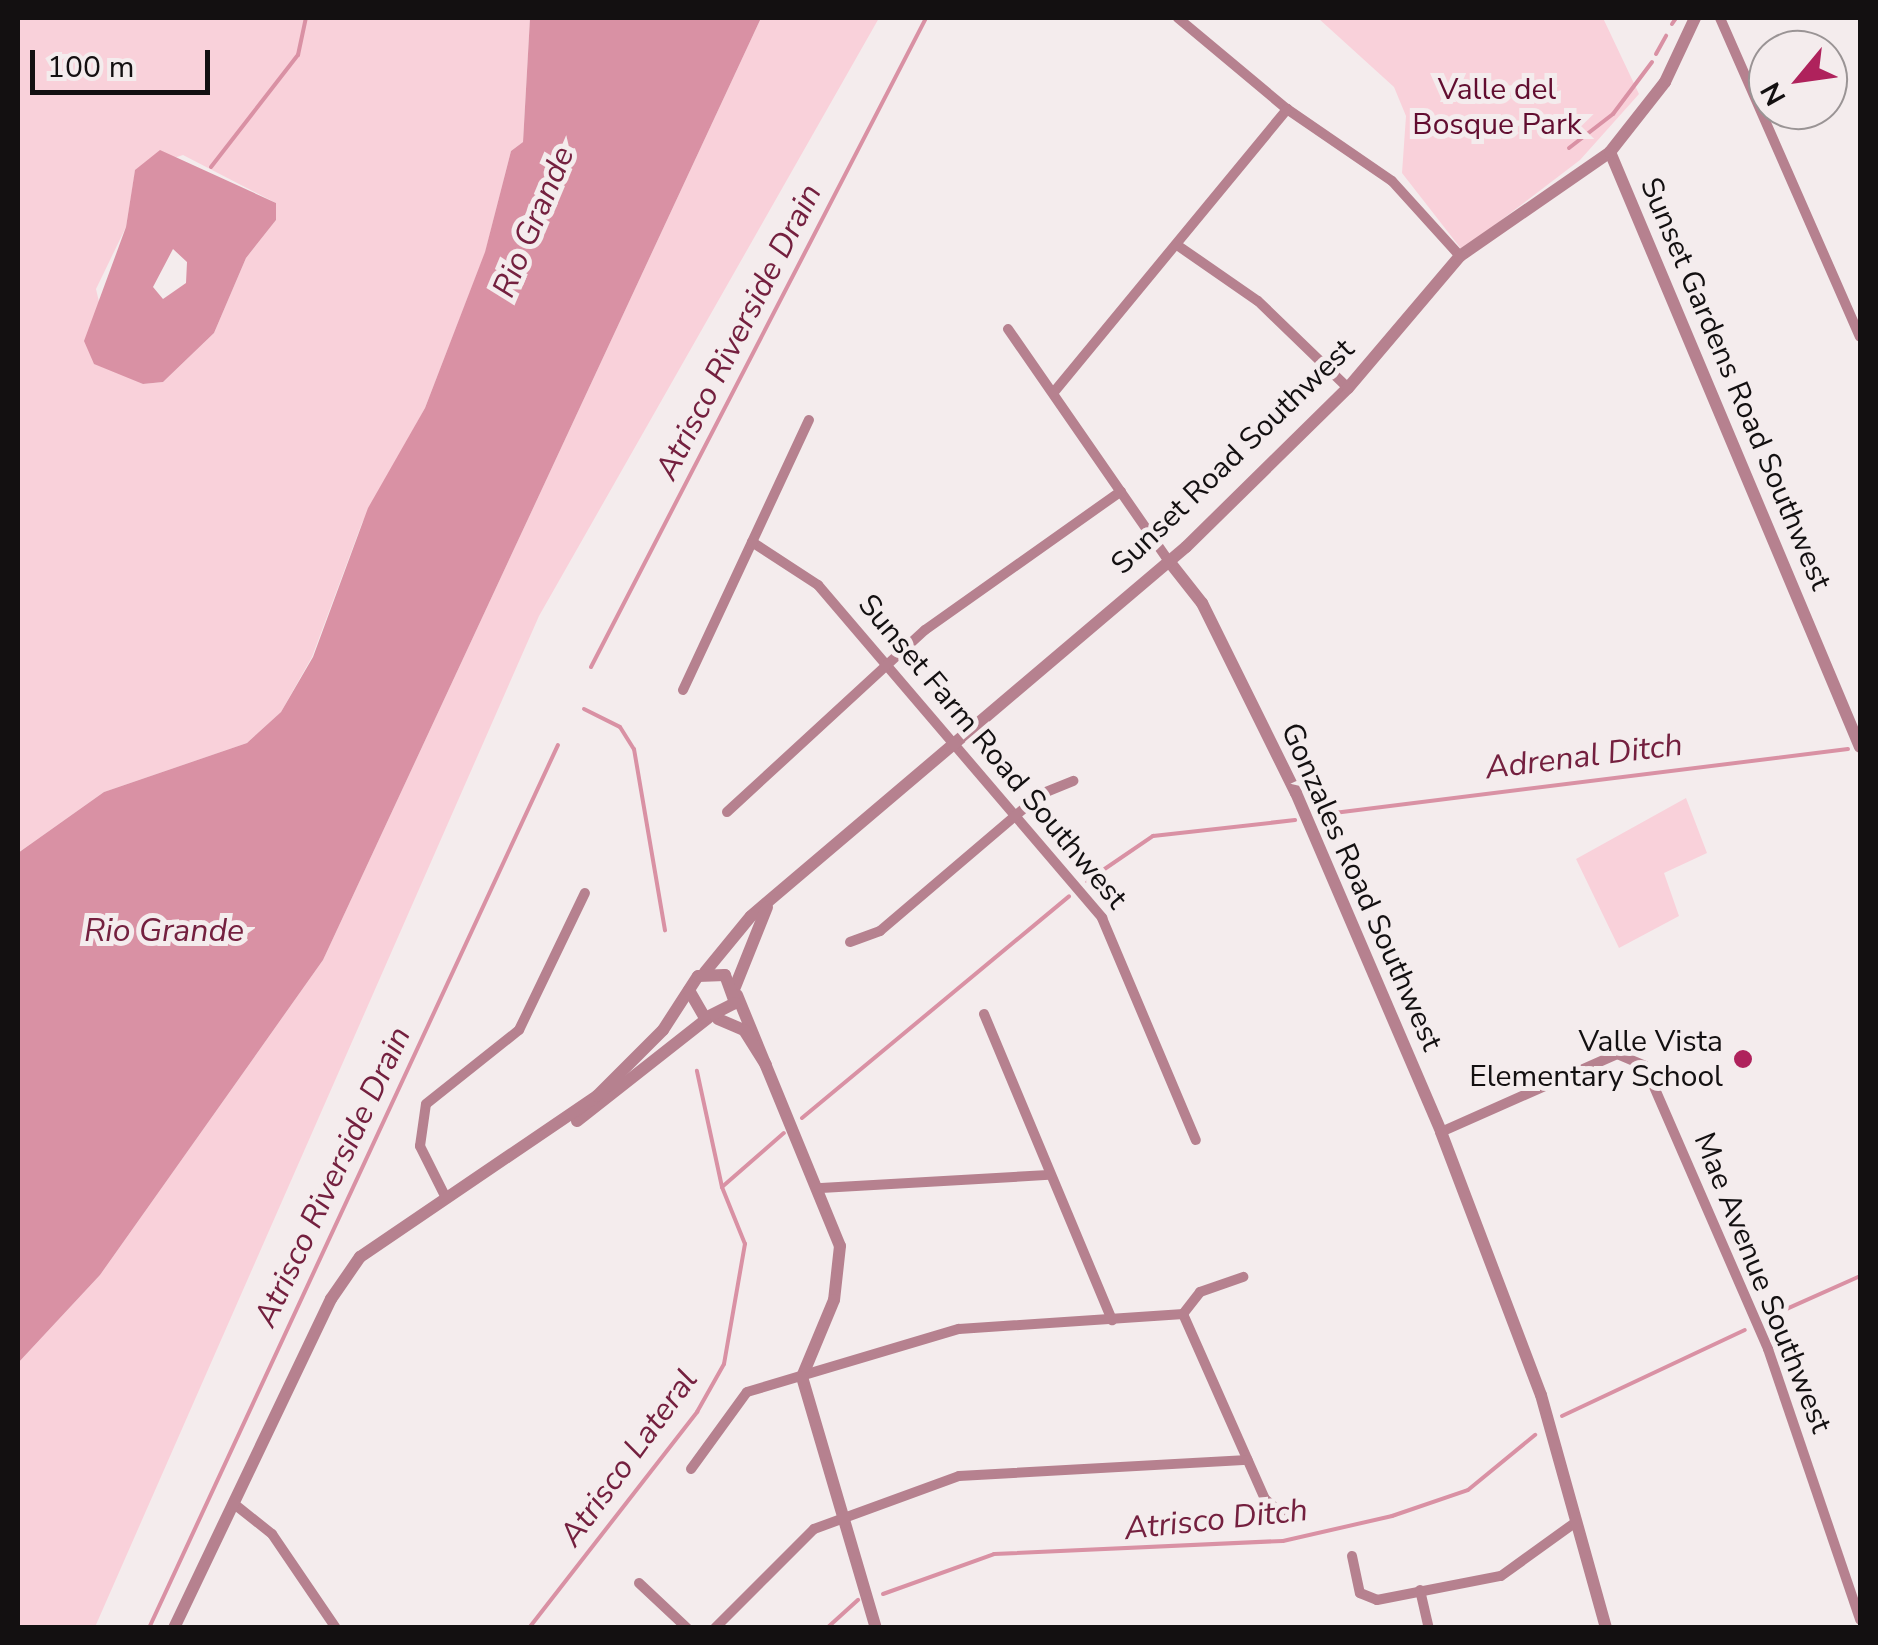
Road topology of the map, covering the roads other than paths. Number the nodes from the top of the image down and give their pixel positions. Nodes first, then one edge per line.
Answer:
1 (1178, 18) edge
2 (1695, 18) edge
3 (1720, 18) edge
4 (1287, 109) junction
5 (1610, 152) junction
6 (1177, 246) junction
7 (1460, 256) junction
8 (1008, 328) dead end
9 (1860, 337) edge
10 (1348, 388) junction
11 (1054, 392) junction
12 (809, 420) dead end
13 (1121, 492) junction
14 (752, 542) junction
15 (1168, 560) junction
16 (887, 666) junction
17 (683, 690) dead end
18 (954, 743) junction
19 (1860, 747) edge
20 (1074, 781) dead end
21 (727, 812) dead end
22 (1016, 814) junction
23 (585, 893) dead end
24 (768, 905) junction
25 (850, 942) dead end
26 (705, 972) junction
27 (735, 989) junction
28 (689, 990) junction
29 (984, 1014) dead end
30 (712, 1019) junction
31 (781, 1093) junction
32 (1441, 1132) junction
33 (1196, 1140) dead end
34 (526, 1148) junction
35 (1049, 1175) junction
36 (821, 1188) junction
37 (446, 1196) junction
38 (1242, 1278) dead end
39 (1183, 1314) junction
40 (1112, 1320) junction
41 (802, 1378) junction
42 (1248, 1460) junction
43 (691, 1469) dead end
44 (234, 1504) junction
45 (1281, 1513) dead end
46 (842, 1514) junction
47 (1576, 1522) junction
48 (1352, 1556) dead end
49 (639, 1583) dead end
50 (1420, 1590) junction
51 (1860, 1620) edge
52 (333, 1623) edge
53 (876, 1625) edge
54 (174, 1628) edge
55 (319, 1628) edge
56 (687, 1628) edge
57 (715, 1628) edge
58 (1429, 1628) edge
59 (1606, 1628) edge

1 - 4 street
2 - 5 street, Sunset Road Southwest
3 - 9 street
4 - 6 street
4 - 7 street
5 - 7 street, Sunset Road Southwest
5 - 19 street, Sunset Gardens Road Southwest
6 - 10 street
6 - 11 street
7 - 10 street, Sunset Road Southwest
8 - 11 street, Gonzales Road Southwest
10 - 15 street, Sunset Road Southwest
11 - 13 street, Gonzales Road Southwest
12 - 14 street
13 - 15 street, Gonzales Road Southwest
13 - 16 street
14 - 16 street, Sunset Farm Road Southwest
14 - 17 street
15 - 18 street, Sunset Road Southwest
15 - 32 street, Gonzales Road Southwest
16 - 18 street, Sunset Farm Road Southwest
16 - 21 street
18 - 22 street, Sunset Farm Road Southwest
18 - 24 street, Sunset Road Southwest
20 - 22 street
22 - 25 street
22 - 33 street, Sunset Farm Road Southwest
23 - 37 street
24 - 26 street, Sunset Road Southwest
24 - 27 street, Sunset Road Southwest
26 - 27 street
26 - 28 street
27 - 30 street
27 - 31 street
28 - 30 street
28 - 34 street
29 - 35 street
30 - 31 street
30 - 34 street
31 - 36 street
32 - 47 street, Gonzales Road Southwest
32 - 51 street, Mae Avenue Southwest
34 - 37 street
35 - 36 street
35 - 40 street
36 - 41 street
37 - 44 street
38 - 39 street
39 - 40 street
39 - 42 street
40 - 41 street
41 - 43 street
41 - 46 street
42 - 45 street
42 - 46 street
44 - 52 street
44 - 54 street
46 - 53 street
46 - 57 street
47 - 50 street
47 - 59 street, Gonzales Road Southwest
48 - 50 street
49 - 56 street
50 - 58 street
52 - 55 street

